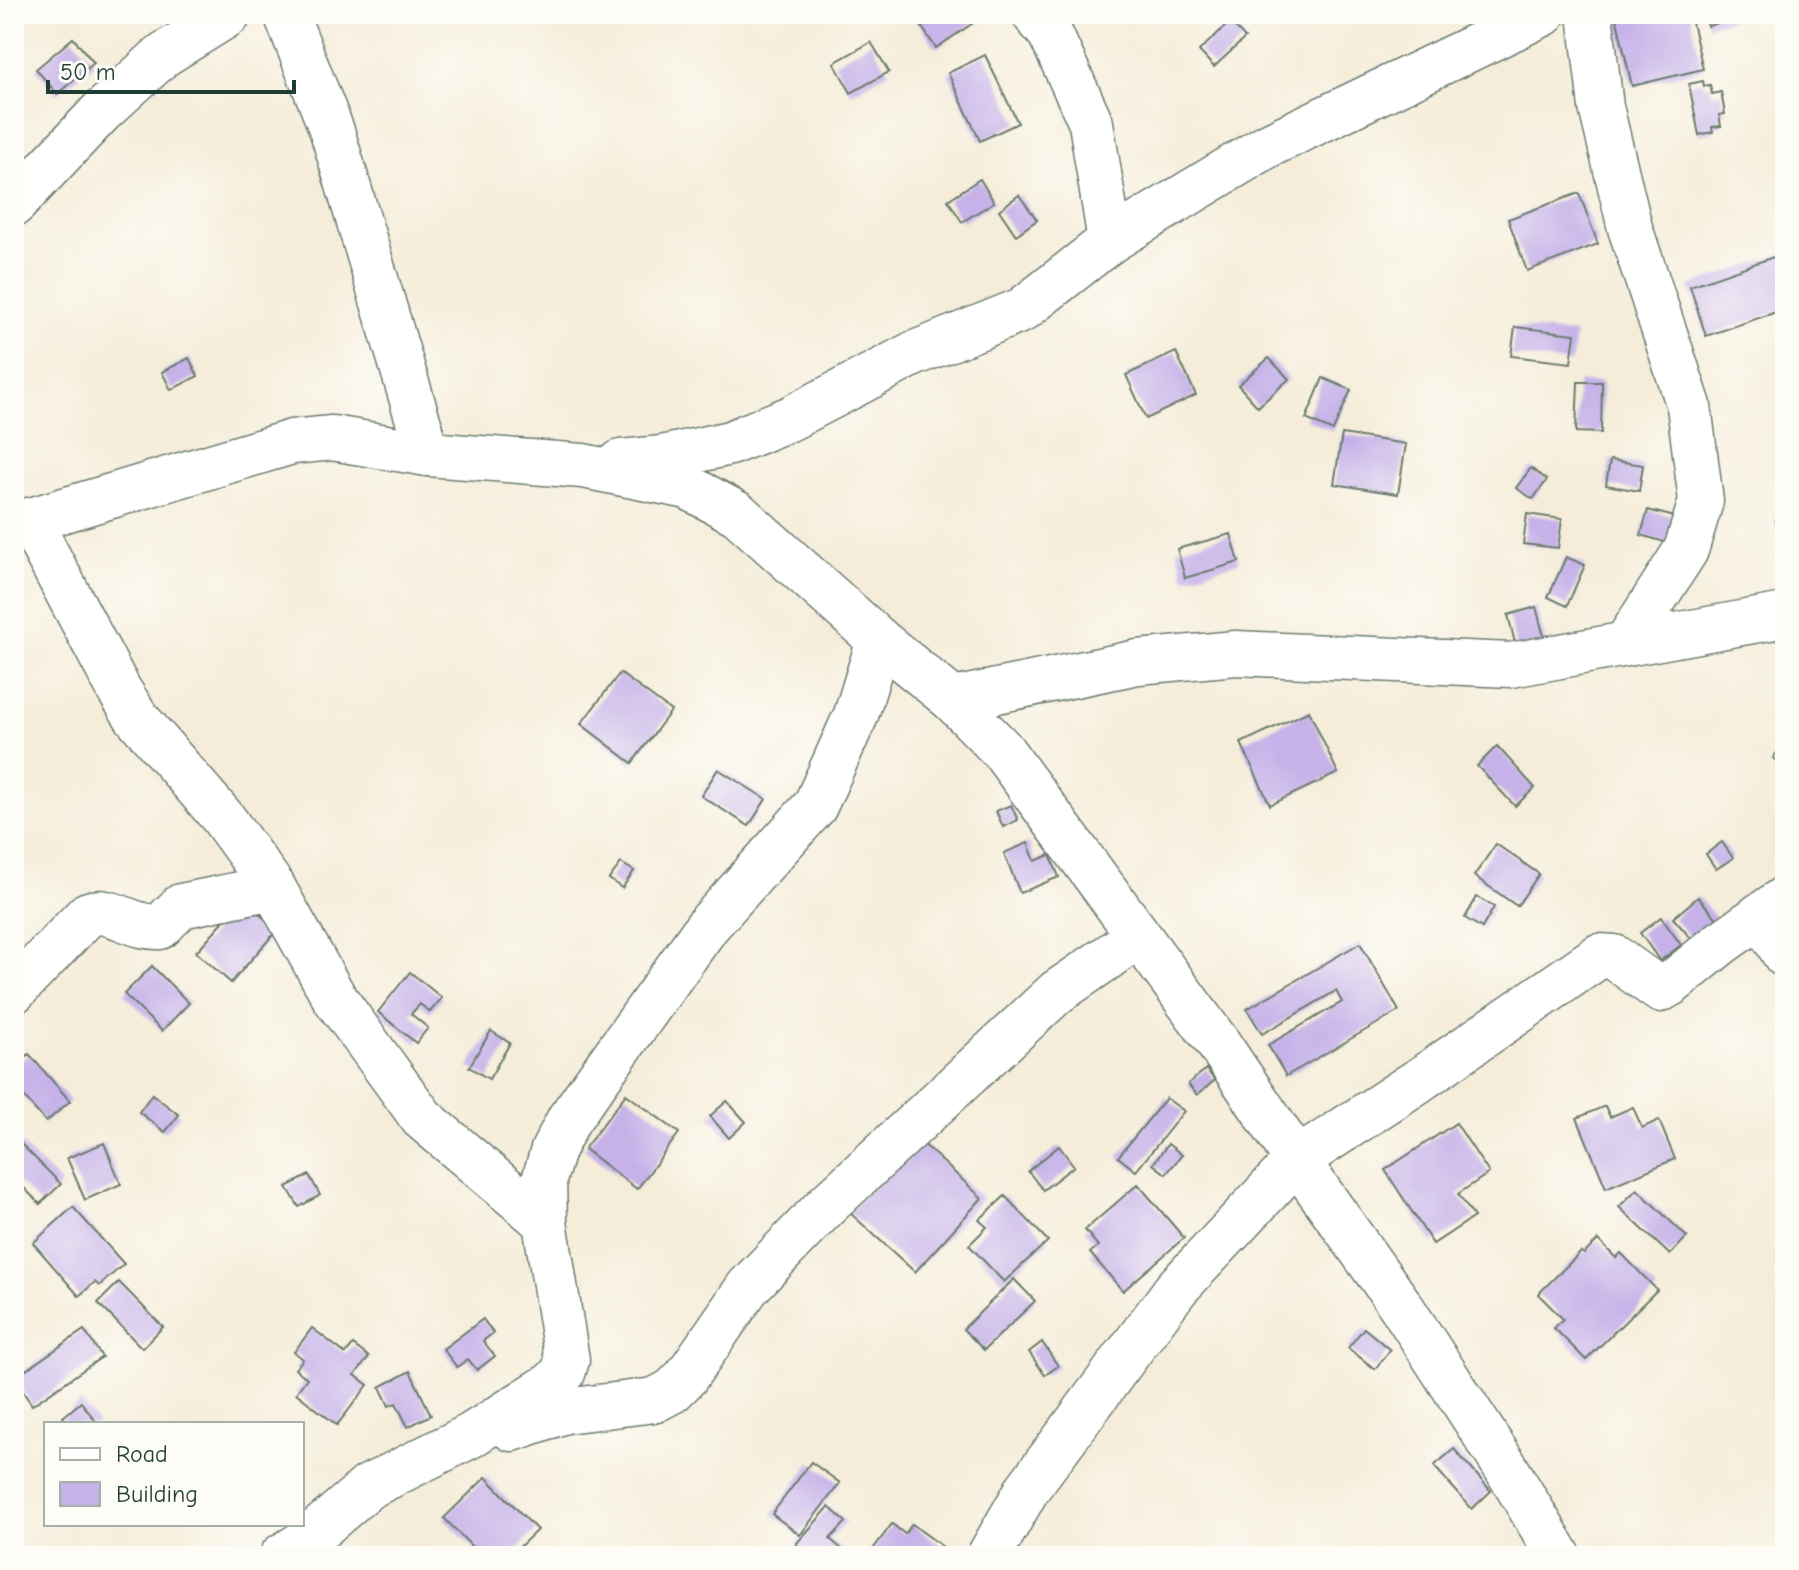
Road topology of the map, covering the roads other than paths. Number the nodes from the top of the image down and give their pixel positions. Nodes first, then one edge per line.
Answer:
1 (229, 14) edge
2 (286, 14) edge
3 (1034, 14) edge
4 (1543, 14) edge
5 (1590, 14) edge
6 (14, 204) edge
7 (1110, 241) junction
8 (428, 454) junction
9 (583, 466) junction
10 (21, 522) edge
11 (1785, 615) edge
12 (879, 640) junction
13 (1627, 642) junction
14 (953, 700) junction
15 (273, 887) junction
16 (1773, 906) edge
17 (1139, 936) junction
18 (1785, 955) edge
19 (14, 991) edge
20 (1297, 1160) junction
21 (545, 1222) junction
22 (470, 1436) junction
23 (282, 1556) edge
24 (989, 1556) edge
25 (1559, 1556) edge

1 - 6 street
2 - 8 street
3 - 7 street
4 - 7 street
5 - 13 street
7 - 9 street
8 - 9 street
8 - 10 street
9 - 12 street
10 - 15 street
11 - 13 street
12 - 14 street
12 - 21 street
13 - 14 street
14 - 17 street
15 - 19 street
15 - 21 street
16 - 18 street
16 - 20 street
17 - 20 street
17 - 22 street
20 - 24 street
20 - 25 street
21 - 22 street
22 - 23 street

